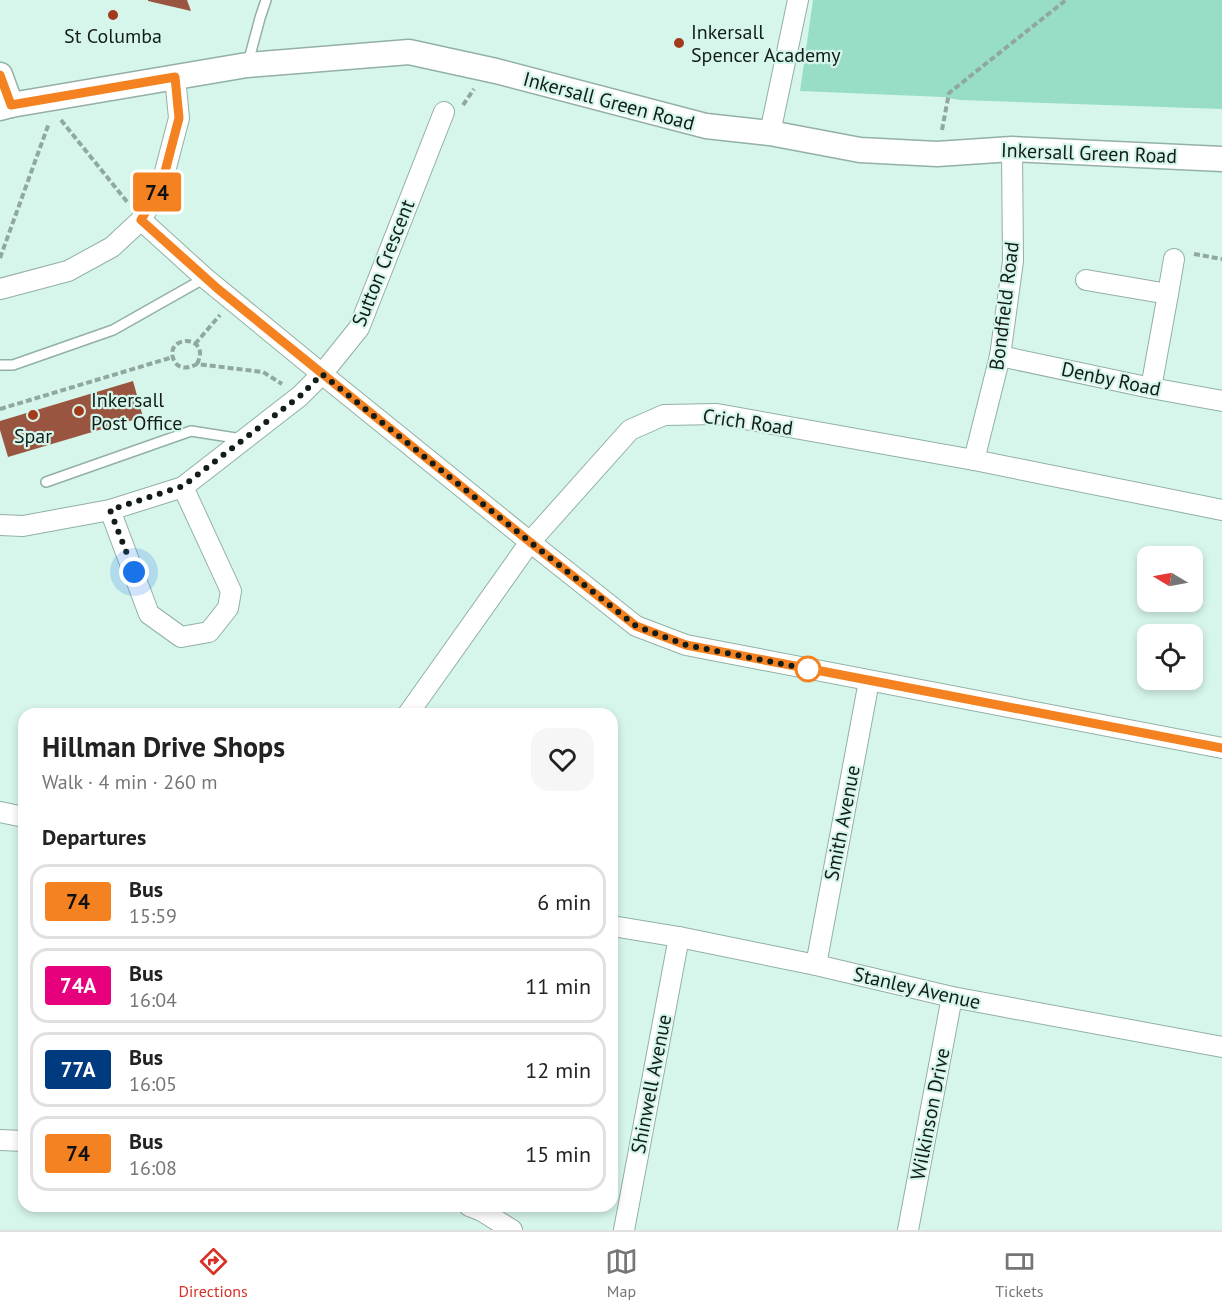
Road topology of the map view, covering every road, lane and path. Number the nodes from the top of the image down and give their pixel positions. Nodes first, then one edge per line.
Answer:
1 (266, 0) edge
2 (798, 0) edge
3 (1066, 0) edge
4 (247, 65) junction
5 (488, 69) junction
6 (0, 75) edge
7 (175, 77) junction
8 (56, 103) junction
9 (5, 107) edge
10 (442, 117) joint
11 (770, 133) junction
12 (1012, 148) junction
13 (937, 154) junction
14 (1222, 159) edge
15 (141, 220) junction
16 (0, 258) edge
17 (1174, 259) dead end
18 (205, 278) junction
19 (1086, 280) dead end
20 (0, 289) edge
21 (1168, 294) junction
22 (232, 301) junction
23 (195, 344) junction
24 (1000, 356) junction
25 (173, 357) junction
26 (197, 364) junction
27 (0, 365) edge
28 (322, 374) junction
29 (1150, 388) junction
30 (300, 396) junction
31 (1222, 401) edge
32 (0, 409) edge
33 (245, 439) junction
34 (974, 460) junction
35 (46, 482) dead end
36 (183, 486) junction
37 (110, 510) junction
38 (1222, 510) edge
39 (0, 525) edge
40 (530, 542) junction
41 (869, 681) junction
42 (412, 708) edge
43 (1222, 748) edge
44 (0, 812) edge
45 (18, 816) edge
46 (618, 927) edge
47 (680, 937) junction
48 (816, 965) junction
49 (952, 997) junction
50 (1222, 1047) edge
51 (0, 1140) edge
52 (18, 1141) edge
53 (484, 1212) edge
54 (512, 1230) edge
55 (624, 1230) edge
56 (908, 1230) edge

1 - 4 lane
2 - 11 street
3 - 13 path
4 - 5 street, Inkersall Green Road
4 - 7 street, Inkersall Green Road
5 - 10 path
5 - 11 street, Inkersall Green Road
6 - 9 street
7 - 8 street, Inkersall Green Road
7 - 15 street
8 - 9 street, Inkersall Green Road
8 - 15 path
8 - 16 path
10 - 28 street, Sutton Crescent
11 - 13 street, Inkersall Green Road
12 - 13 street, Inkersall Green Road
12 - 14 street, Inkersall Green Road
12 - 24 street, Bondfield Road
15 - 18 street
15 - 20 street
17 - 21 street
18 - 22 street
18 - 27 lane
19 - 21 street
21 - 29 street
22 - 23 path
22 - 28 street
23 - 25 path
23 - 26 path
24 - 29 street, Denby Road
24 - 34 street, Bondfield Road
25 - 26 path
25 - 32 path
26 - 30 path
28 - 30 street, Sutton Crescent
28 - 40 street
29 - 31 street, Denby Road
30 - 33 street, Sutton Crescent
33 - 35 lane
33 - 36 street, Sutton Crescent
34 - 38 street, Crich Road
34 - 40 street, Crich Road
36 - 37 street, Sutton Crescent
36 - 37 street
37 - 39 street, Sutton Crescent
40 - 41 street
40 - 42 street, Crich Road
41 - 43 street
41 - 48 street, Smith Avenue
44 - 45 street
46 - 47 street, Stanley Avenue
47 - 48 street, Stanley Avenue
47 - 55 street, Shinwell Avenue
48 - 49 street, Stanley Avenue
49 - 50 street, Stanley Avenue
49 - 56 street, Wilkinson Drive
51 - 52 street
53 - 54 street

